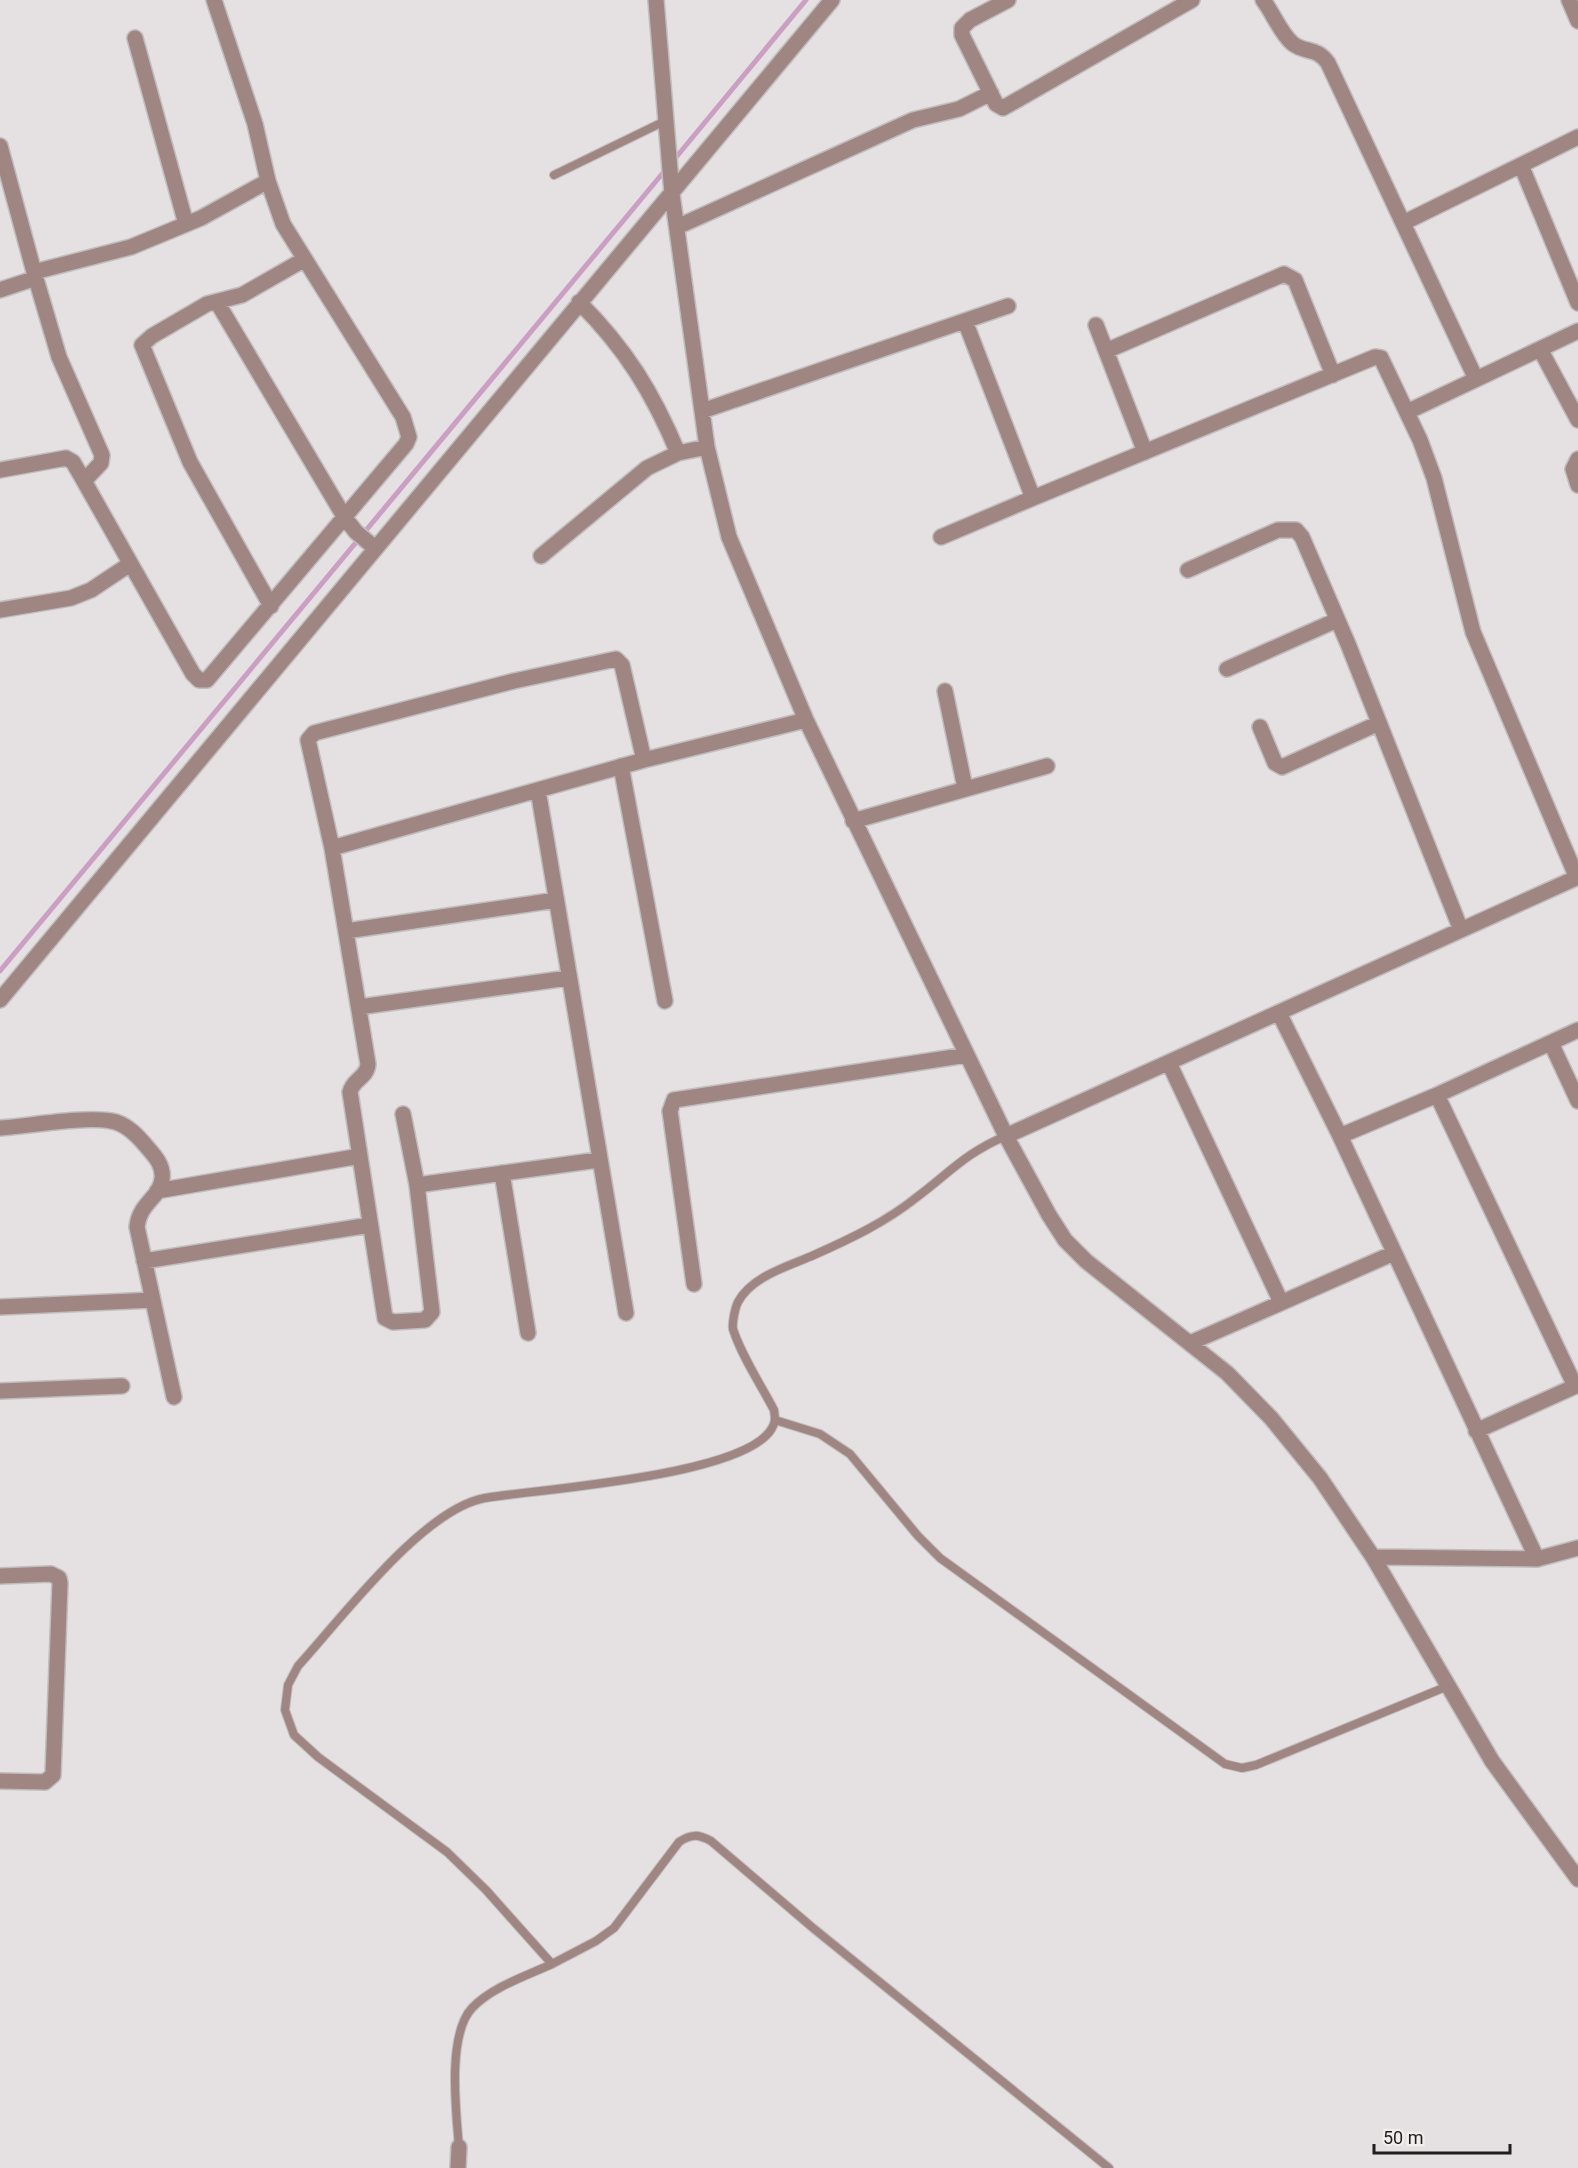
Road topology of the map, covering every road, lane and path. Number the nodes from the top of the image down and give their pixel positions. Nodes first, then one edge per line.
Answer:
1 (214, 0) edge
2 (656, 0) edge
3 (832, 0) edge
4 (1008, 0) edge
5 (1192, 0) edge
6 (1263, 0) edge
7 (135, 38) dead end
8 (990, 93) junction
9 (666, 128) junction
10 (1578, 137) edge
11 (0, 146) edge
12 (1521, 165) junction
13 (554, 175) dead end
14 (268, 181) junction
15 (672, 188) junction
16 (1403, 223) junction
17 (186, 224) junction
18 (677, 227) junction
19 (305, 259) junction
20 (35, 275) junction
21 (0, 290) edge
22 (217, 302) junction
23 (579, 302) junction
24 (1578, 303) edge
25 (1008, 306) dead end
26 (965, 321) junction
27 (1096, 325) dead end
28 (1578, 331) edge
29 (1540, 349) junction
30 (1106, 351) junction
31 (1333, 375) junction
32 (1476, 379) junction
33 (702, 411) junction
34 (1407, 412) junction
35 (1578, 420) edge
36 (707, 447) junction
37 (1146, 452) junction
38 (678, 453) junction
39 (1578, 459) edge
40 (0, 470) edge
41 (84, 481) junction
42 (1578, 485) edge
43 (1033, 498) junction
44 (345, 518) junction
45 (941, 537) dead end
46 (365, 540) junction
47 (541, 556) dead end
48 (130, 564) junction
49 (1188, 570) dead end
50 (271, 606) junction
51 (0, 610) edge
52 (1337, 620) junction
53 (1227, 669) dead end
54 (945, 691) dead end
55 (806, 720) junction
56 (1379, 723) junction
57 (1260, 727) dead end
58 (644, 760) junction
59 (621, 766) junction
60 (1047, 766) dead end
61 (965, 788) junction
62 (538, 790) junction
63 (853, 821) junction
64 (332, 848) junction
65 (1577, 878) edge
66 (556, 900) junction
67 (1461, 930) junction
68 (346, 931) junction
69 (568, 978) junction
70 (0, 1000) edge
71 (665, 1001) dead end
72 (359, 1007) junction
73 (1279, 1013) junction
74 (1578, 1030) edge
75 (1551, 1043) junction
76 (967, 1055) junction
77 (1169, 1063) junction
78 (1437, 1095) junction
79 (1578, 1101) edge
80 (403, 1114) dead end
81 (0, 1128) edge
82 (1006, 1136) junction
83 (1340, 1136) junction
84 (360, 1156) junction
85 (598, 1160) junction
86 (501, 1173) junction
87 (417, 1185) junction
88 (157, 1191) junction
89 (370, 1225) junction
90 (1394, 1253) junction
91 (144, 1261) junction
92 (694, 1284) dead end
93 (153, 1300) junction
94 (1281, 1302) junction
95 (0, 1307) edge
96 (626, 1314) dead end
97 (528, 1333) dead end
98 (1190, 1343) junction
99 (1577, 1385) edge
100 (123, 1386) dead end
101 (0, 1391) edge
102 (174, 1397) dead end
103 (775, 1420) junction
104 (1476, 1431) junction
105 (1578, 1548) edge
106 (1373, 1557) junction
107 (1537, 1559) junction
108 (0, 1576) edge
109 (1448, 1686) junction
110 (0, 1781) edge
111 (1578, 1880) edge
112 (552, 1964) junction
113 (459, 2147) joint
114 (458, 2168) edge
115 (1109, 2168) edge

1 - 14 street
2 - 9 street
3 - 15 street
4 - 8 street
5 - 8 street
6 - 16 street
7 - 17 street
8 - 18 street
9 - 13 lane
9 - 15 street
10 - 12 street
11 - 20 street
12 - 16 street
12 - 24 street
14 - 17 street
14 - 19 street
15 - 18 street
15 - 23 street
16 - 32 street
17 - 20 street
18 - 33 street
19 - 22 street
19 - 44 street
20 - 21 street
20 - 41 street
22 - 44 street
22 - 50 street
23 - 38 street
23 - 46 street
25 - 26 street
26 - 33 street
26 - 43 street
27 - 30 street
28 - 29 street
29 - 32 street
29 - 35 street
30 - 31 street
30 - 37 street
31 - 34 street
31 - 37 street
32 - 34 street
33 - 36 street
34 - 65 street
36 - 38 street
36 - 55 street
37 - 43 street
38 - 47 street
39 - 42 street
40 - 41 street
41 - 48 street
43 - 45 street
44 - 46 street
44 - 50 street
46 - 70 street
48 - 50 street
48 - 51 street
49 - 52 street
52 - 53 street
52 - 56 street
54 - 61 street
55 - 58 street
55 - 63 street
56 - 57 street
56 - 67 street
58 - 59 street
58 - 64 street
59 - 62 street
59 - 71 street
60 - 61 street
61 - 63 street
62 - 64 street
62 - 66 street
63 - 76 street
64 - 68 street
65 - 67 street
66 - 68 street
66 - 69 street
67 - 73 street
68 - 72 street
69 - 72 street
69 - 85 street
72 - 84 street
73 - 77 street
73 - 83 street
74 - 75 street
75 - 78 street
75 - 79 street
76 - 82 street
76 - 92 street
77 - 82 street
77 - 94 street
78 - 83 street
78 - 99 street
80 - 87 street
81 - 88 street
82 - 98 street
82 - 103 lane
83 - 90 street
84 - 88 street
84 - 89 street
85 - 86 street
85 - 96 street
86 - 87 street
86 - 97 street
87 - 89 street
88 - 91 street
89 - 91 street
90 - 94 street
90 - 104 street
91 - 93 street
93 - 95 street
93 - 102 street
94 - 98 street
98 - 106 street
99 - 104 street
100 - 101 street
103 - 109 lane
103 - 112 lane
104 - 107 street
105 - 107 street
106 - 107 street
106 - 109 street
108 - 110 street
109 - 111 street
112 - 113 lane
112 - 115 lane
113 - 114 street

